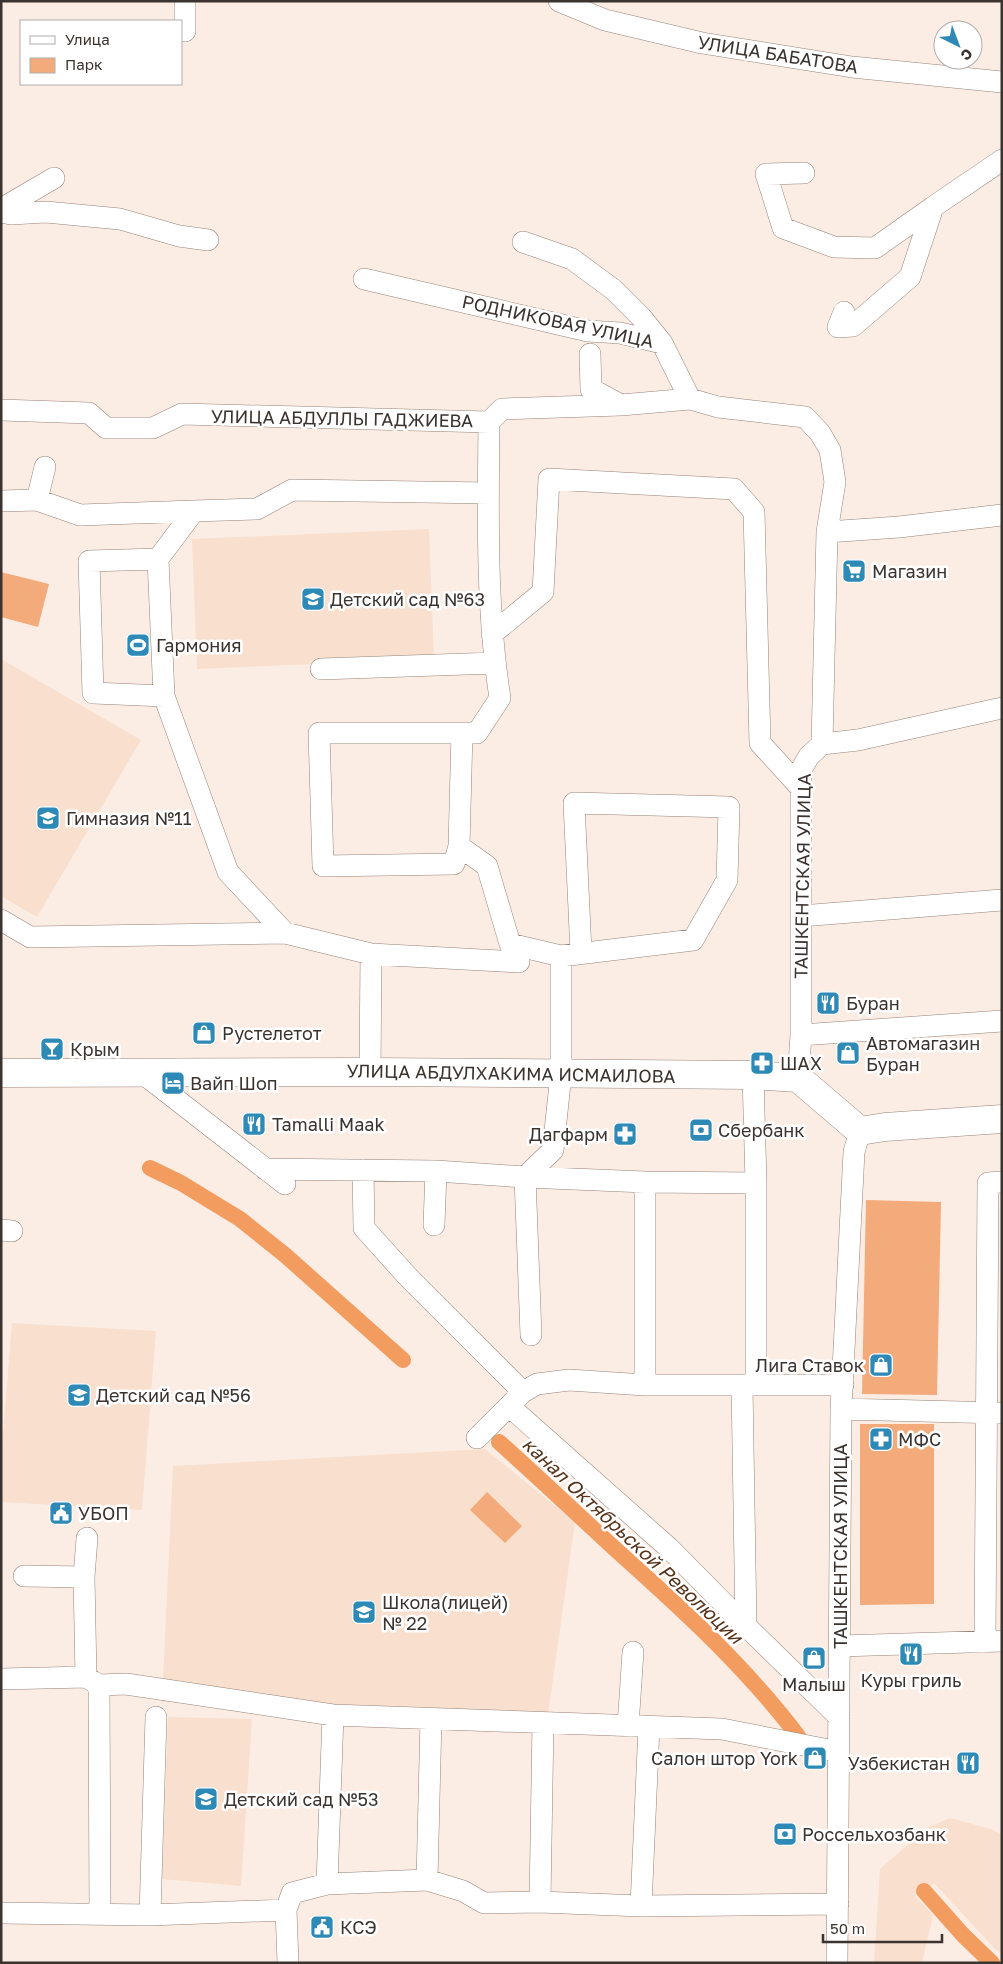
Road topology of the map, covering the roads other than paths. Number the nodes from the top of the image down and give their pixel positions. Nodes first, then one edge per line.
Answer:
1 (185, 1) edge
2 (559, 1) edge
3 (186, 31) dead end
4 (1002, 82) edge
5 (1002, 160) edge
6 (804, 173) dead end
7 (54, 178) dead end
8 (933, 207) junction
9 (1, 211) edge
10 (208, 240) dead end
11 (523, 242) dead end
12 (364, 279) dead end
13 (844, 312) dead end
14 (662, 343) junction
15 (590, 354) dead end
16 (690, 398) junction
17 (621, 405) junction
18 (1, 410) edge
19 (489, 422) junction
20 (45, 467) dead end
21 (488, 493) junction
22 (37, 500) junction
23 (1, 501) edge
24 (194, 511) junction
25 (1002, 515) edge
26 (827, 532) junction
27 (158, 559) junction
28 (492, 634) junction
29 (494, 663) junction
30 (321, 670) dead end
31 (164, 696) junction
32 (1002, 708) edge
33 (462, 733) junction
34 (822, 744) junction
35 (801, 788) junction
36 (459, 846) junction
37 (1002, 900) edge
38 (801, 916) junction
39 (1, 920) edge
40 (285, 933) junction
41 (371, 954) junction
42 (571, 954) junction
43 (520, 962) dead end
44 (1002, 1021) edge
45 (801, 1035) junction
46 (141, 1072) junction
47 (370, 1072) junction
48 (1, 1073) edge
49 (561, 1074) junction
50 (753, 1075) junction
51 (798, 1078) junction
52 (1002, 1118) edge
53 (860, 1131) junction
54 (266, 1169) junction
55 (363, 1170) junction
56 (436, 1172) junction
57 (525, 1177) junction
58 (645, 1182) junction
59 (1002, 1182) edge
60 (756, 1183) junction
61 (286, 1184) dead end
62 (434, 1225) dead end
63 (531, 1335) dead end
64 (645, 1384) junction
65 (749, 1385) junction
66 (843, 1385) junction
67 (512, 1403) junction
68 (841, 1409) junction
69 (994, 1413) edge
70 (477, 1438) dead end
71 (87, 1538) dead end
72 (24, 1576) dead end
73 (84, 1577) junction
74 (746, 1626) junction
75 (993, 1641) edge
76 (840, 1646) junction
77 (633, 1652) dead end
78 (1, 1679) edge
79 (93, 1681) junction
80 (333, 1715) junction
81 (156, 1717) dead end
82 (839, 1717) junction
83 (430, 1719) junction
84 (543, 1723) junction
85 (638, 1727) junction
86 (839, 1752) junction
87 (427, 1880) junction
88 (327, 1884) junction
89 (540, 1902) junction
90 (838, 1904) junction
91 (641, 1906) junction
92 (286, 1910) junction
93 (1, 1913) edge
94 (100, 1914) junction
95 (150, 1915) junction
96 (288, 1963) edge
97 (837, 1963) edge

1 - 3 street
2 - 4 street, УЛИЦА БАБАТОВА
5 - 8 street
6 - 8 street
7 - 9 street
8 - 13 street
9 - 10 street
11 - 14 street
12 - 14 street, РОДНИКОВАЯ УЛИЦА
14 - 16 street, РОДНИКОВАЯ УЛИЦА
15 - 17 street
16 - 17 street, УЛИЦА АБДУЛЛЫ ГАДЖИЕВА
16 - 26 street, УЛИЦА АБДУЛЛЫ ГАДЖИЕВА
17 - 19 street, УЛИЦА АБДУЛЛЫ ГАДЖИЕВА
18 - 19 street, УЛИЦА АБДУЛЛЫ ГАДЖИЕВА
19 - 21 street
20 - 22 street
21 - 24 street
21 - 28 street
22 - 23 street
22 - 24 street
24 - 27 street
25 - 26 street
26 - 34 street
27 - 31 street
27 - 31 street
28 - 29 street
28 - 35 street
29 - 30 street
29 - 33 street
31 - 40 street
32 - 34 street
33 - 36 street
33 - 36 street
34 - 35 street, ТАШКЕНТСКАЯ УЛИЦА
35 - 38 street, ТАШКЕНТСКАЯ УЛИЦА
36 - 42 street
37 - 38 street
38 - 45 street, ТАШКЕНТСКАЯ УЛИЦА
39 - 40 street
40 - 41 street
41 - 43 street
41 - 47 street
42 - 42 street
42 - 49 street
44 - 45 street
45 - 51 street, ТАШКЕНТСКАЯ УЛИЦА
46 - 47 main road, УЛИЦА АБДУЛХАКИМА ИСМАИЛОВА
46 - 48 main road, УЛИЦА АБДУЛХАКИМА ИСМАИЛОВА
46 - 54 street
47 - 49 main road, УЛИЦА АБДУЛХАКИМА ИСМАИЛОВА
49 - 50 main road, УЛИЦА АБДУЛХАКИМА ИСМАИЛОВА
49 - 57 street
50 - 51 main road, УЛИЦА АБДУЛХАКИМА ИСМАИЛОВА
50 - 60 street
51 - 53 main road
52 - 53 main road
53 - 66 street, ТАШКЕНТСКАЯ УЛИЦА
54 - 55 street
54 - 61 street
55 - 56 street
55 - 67 street
56 - 57 street
56 - 62 street
57 - 58 street
57 - 63 street
58 - 60 street
58 - 64 street
59 - 69 street
60 - 65 street
64 - 65 street
64 - 67 street
65 - 66 street
65 - 74 street
66 - 68 street, ТАШКЕНТСКАЯ УЛИЦА
67 - 70 street
67 - 74 street
68 - 69 street
68 - 76 street, ТАШКЕНТСКАЯ УЛИЦА
69 - 75 street
71 - 73 street
72 - 73 street
73 - 79 street
74 - 82 street
75 - 76 street
76 - 82 street, ТАШКЕНТСКАЯ УЛИЦА
77 - 85 street
78 - 79 street
79 - 80 street
79 - 94 street
80 - 83 street
80 - 88 street
81 - 95 street
82 - 86 street, ТАШКЕНТСКАЯ УЛИЦА
83 - 84 street
83 - 87 street
84 - 85 street
84 - 89 street
85 - 86 street
85 - 91 street
86 - 90 street, ТАШКЕНТСКАЯ УЛИЦА
87 - 88 street
87 - 89 street
88 - 92 street
89 - 91 street
90 - 91 street
90 - 97 street, ТАШКЕНТСКАЯ УЛИЦА
92 - 95 street
92 - 96 street
93 - 94 street
94 - 95 street

